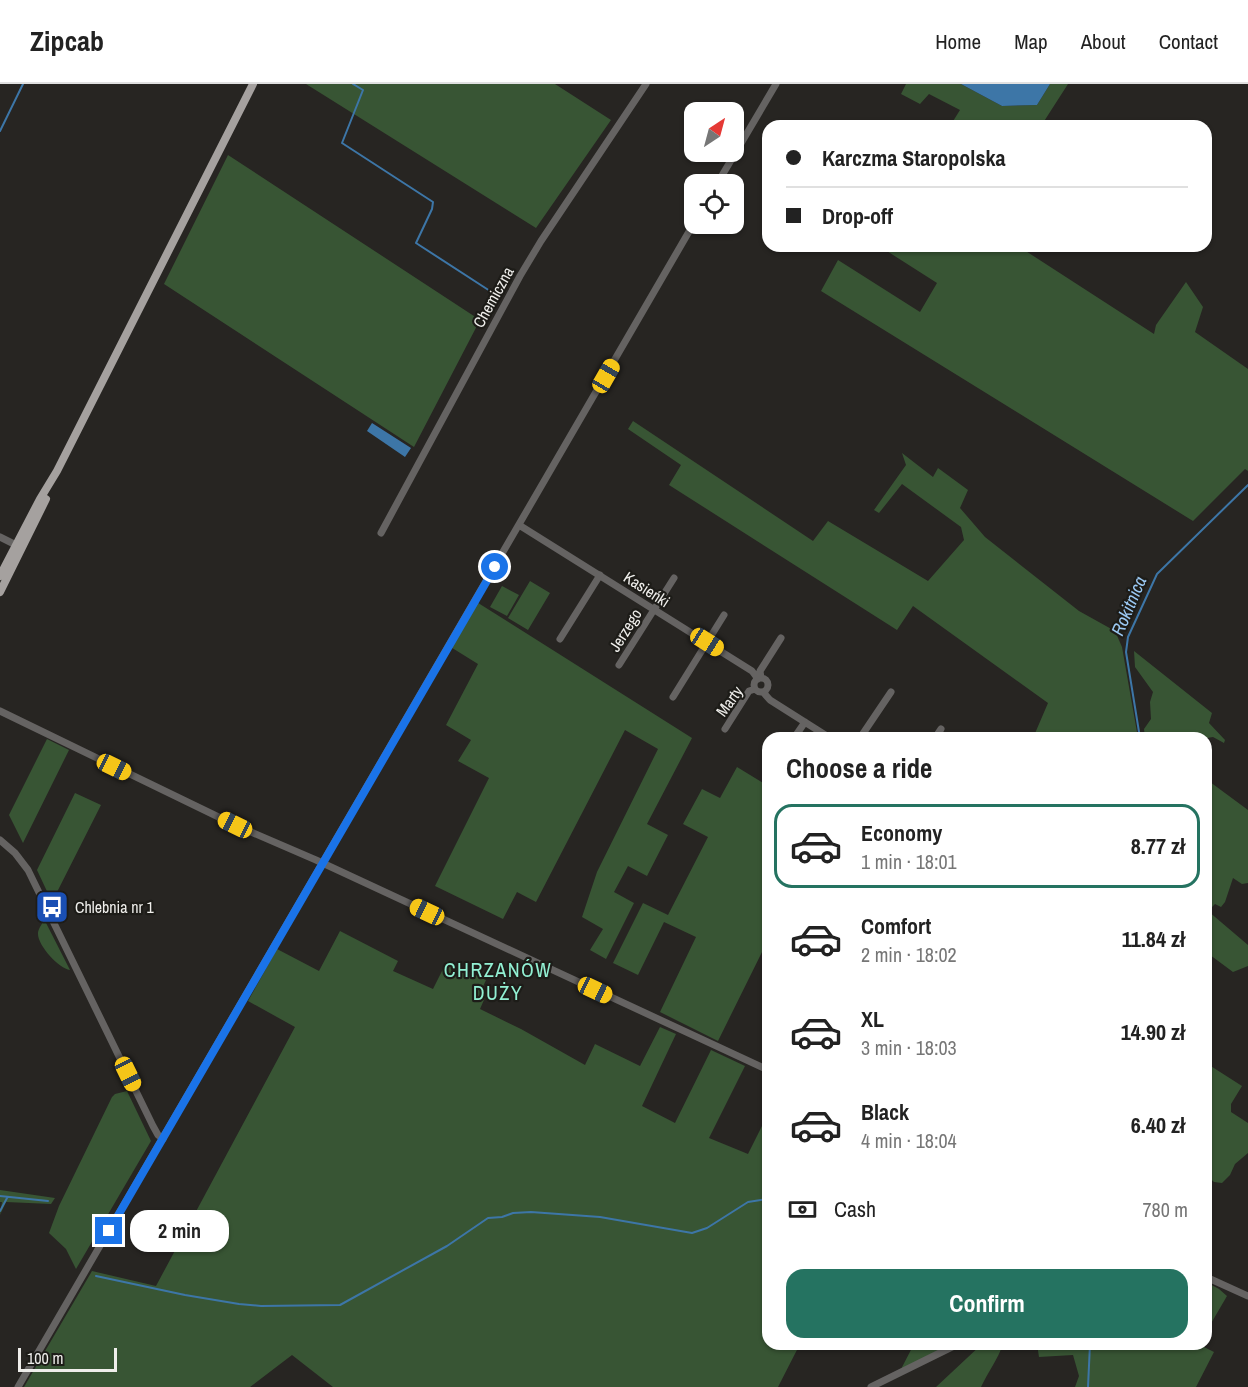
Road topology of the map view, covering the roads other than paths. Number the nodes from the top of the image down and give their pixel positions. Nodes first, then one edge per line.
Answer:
1 (253, 84) edge
2 (646, 84) edge
3 (776, 84) edge
4 (723, 174) edge
5 (688, 234) edge
6 (519, 525) junction
7 (381, 533) dead end
8 (0, 537) edge
9 (19, 546) junction
10 (600, 575) junction
11 (0, 576) edge
12 (674, 578) dead end
13 (0, 592) edge
14 (654, 609) junction
15 (724, 615) dead end
16 (782, 638) dead end
17 (560, 639) dead end
18 (707, 642) junction
19 (619, 665) dead end
20 (759, 678) junction
21 (754, 689) junction
22 (763, 692) junction
23 (891, 693) dead end
24 (673, 697) dead end
25 (0, 711) edge
26 (805, 722) junction
27 (725, 729) dead end
28 (941, 729) dead end
29 (798, 732) edge
30 (821, 732) edge
31 (863, 732) edge
32 (939, 732) edge
33 (0, 840) edge
34 (322, 863) junction
35 (762, 1067) edge
36 (163, 1139) junction
37 (1212, 1280) edge
38 (1248, 1296) edge
39 (946, 1350) edge
40 (18, 1387) edge
41 (871, 1387) edge

1 - 9 main road
2 - 7 street, Chemiczna
3 - 4 street
5 - 6 street
6 - 10 street, Kasieńki
6 - 34 street
8 - 9 street
9 - 11 main road
9 - 13 main road
10 - 14 street, Kasieńki
10 - 17 street
12 - 14 street, Jerzego
14 - 18 street, Kasieńki
14 - 19 street, Jerzego
15 - 18 street
16 - 20 street
18 - 20 street, Kasieńki
18 - 24 street
20 - 21 street
20 - 22 street
21 - 22 street
21 - 27 street, Marty
22 - 26 street
23 - 31 street
25 - 34 street
26 - 29 street
26 - 30 street
28 - 32 street
33 - 36 street
34 - 35 street
34 - 36 street
36 - 40 street
37 - 38 street
39 - 41 street

